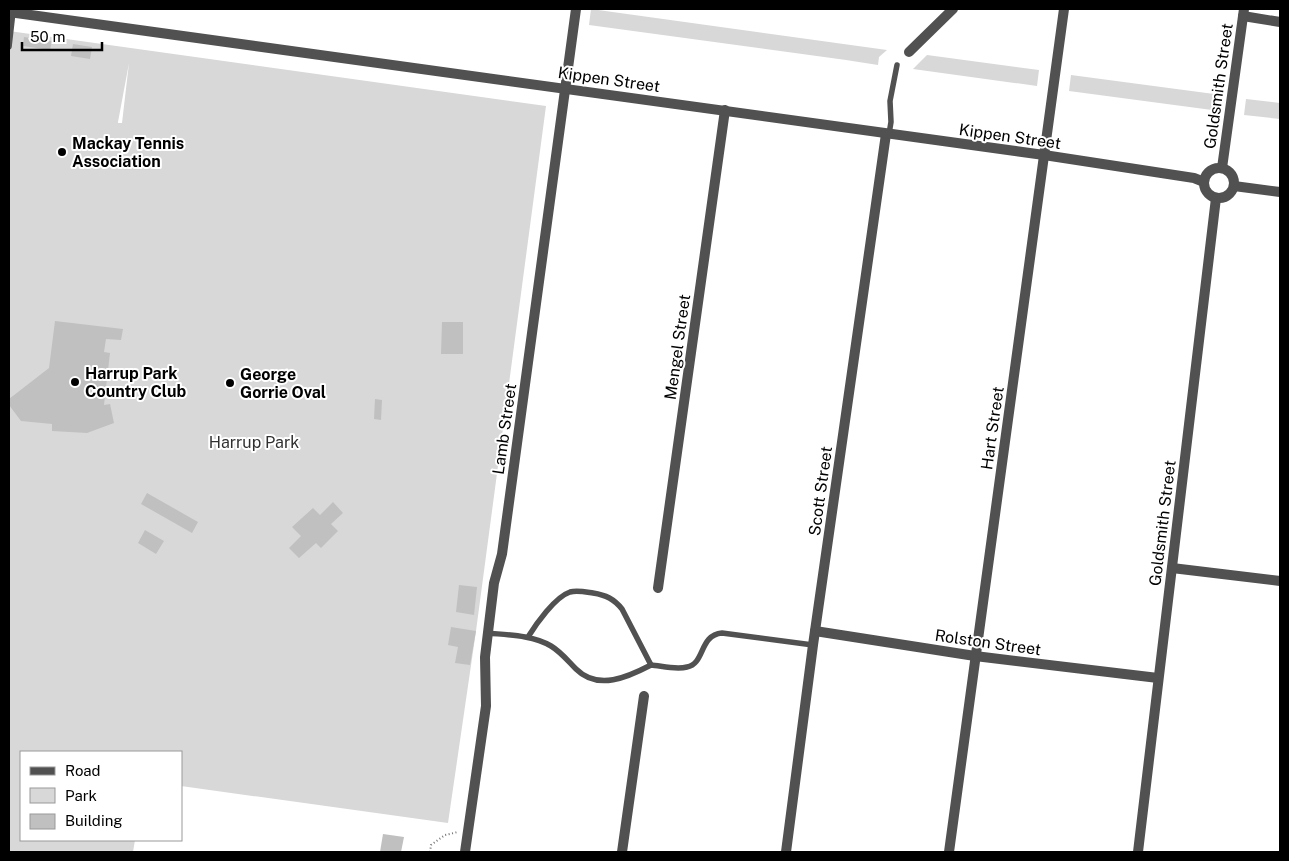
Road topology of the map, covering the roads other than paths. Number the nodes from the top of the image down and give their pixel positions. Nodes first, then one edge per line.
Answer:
1 (576, 9) edge
2 (953, 9) edge
3 (1064, 9) edge
4 (11, 12) edge
5 (1244, 12) edge
6 (1280, 22) edge
7 (9, 47) edge
8 (909, 52) dead end
9 (897, 65) dead end
10 (566, 89) junction
11 (725, 110) junction
12 (888, 134) junction
13 (1044, 156) junction
14 (1222, 168) junction
15 (1204, 182) junction
16 (1234, 186) junction
17 (1280, 192) edge
18 (1216, 198) junction
19 (1172, 568) junction
20 (1280, 582) edge
21 (658, 588) dead end
22 (815, 632) junction
23 (487, 633) junction
24 (528, 637) junction
25 (813, 645) junction
26 (975, 656) junction
27 (651, 665) junction
28 (1158, 678) junction
29 (644, 696) dead end
30 (465, 852) edge
31 (622, 852) edge
32 (786, 852) edge
33 (949, 852) edge
34 (1138, 852) edge

1 - 10 street, Lamb Street
2 - 8 street
3 - 13 street, Hart Street
4 - 7 lane
4 - 10 street, Kippen Street
5 - 6 street
5 - 14 street, Goldsmith Street
9 - 12 lane, Scott Street
10 - 11 street, Kippen Street
10 - 23 street, Lamb Street
11 - 12 street, Kippen Street
11 - 21 street, Mengel Street
12 - 13 street, Kippen Street
12 - 22 street, Scott Street
13 - 15 street, Kippen Street
13 - 26 street, Hart Street
14 - 15 street
14 - 16 street
15 - 18 street
16 - 17 street
16 - 18 street
18 - 19 street, Goldsmith Street
19 - 20 street
19 - 28 street, Goldsmith Street
22 - 25 street, Scott Street
22 - 26 street, Rolston Street
23 - 24 lane
23 - 30 street, Lamb Street
24 - 27 lane
24 - 27 lane
25 - 27 lane
25 - 32 street, Scott Street
26 - 28 street, Rolston Street
26 - 33 street, Hart Street
28 - 34 street, Goldsmith Street
29 - 31 street

